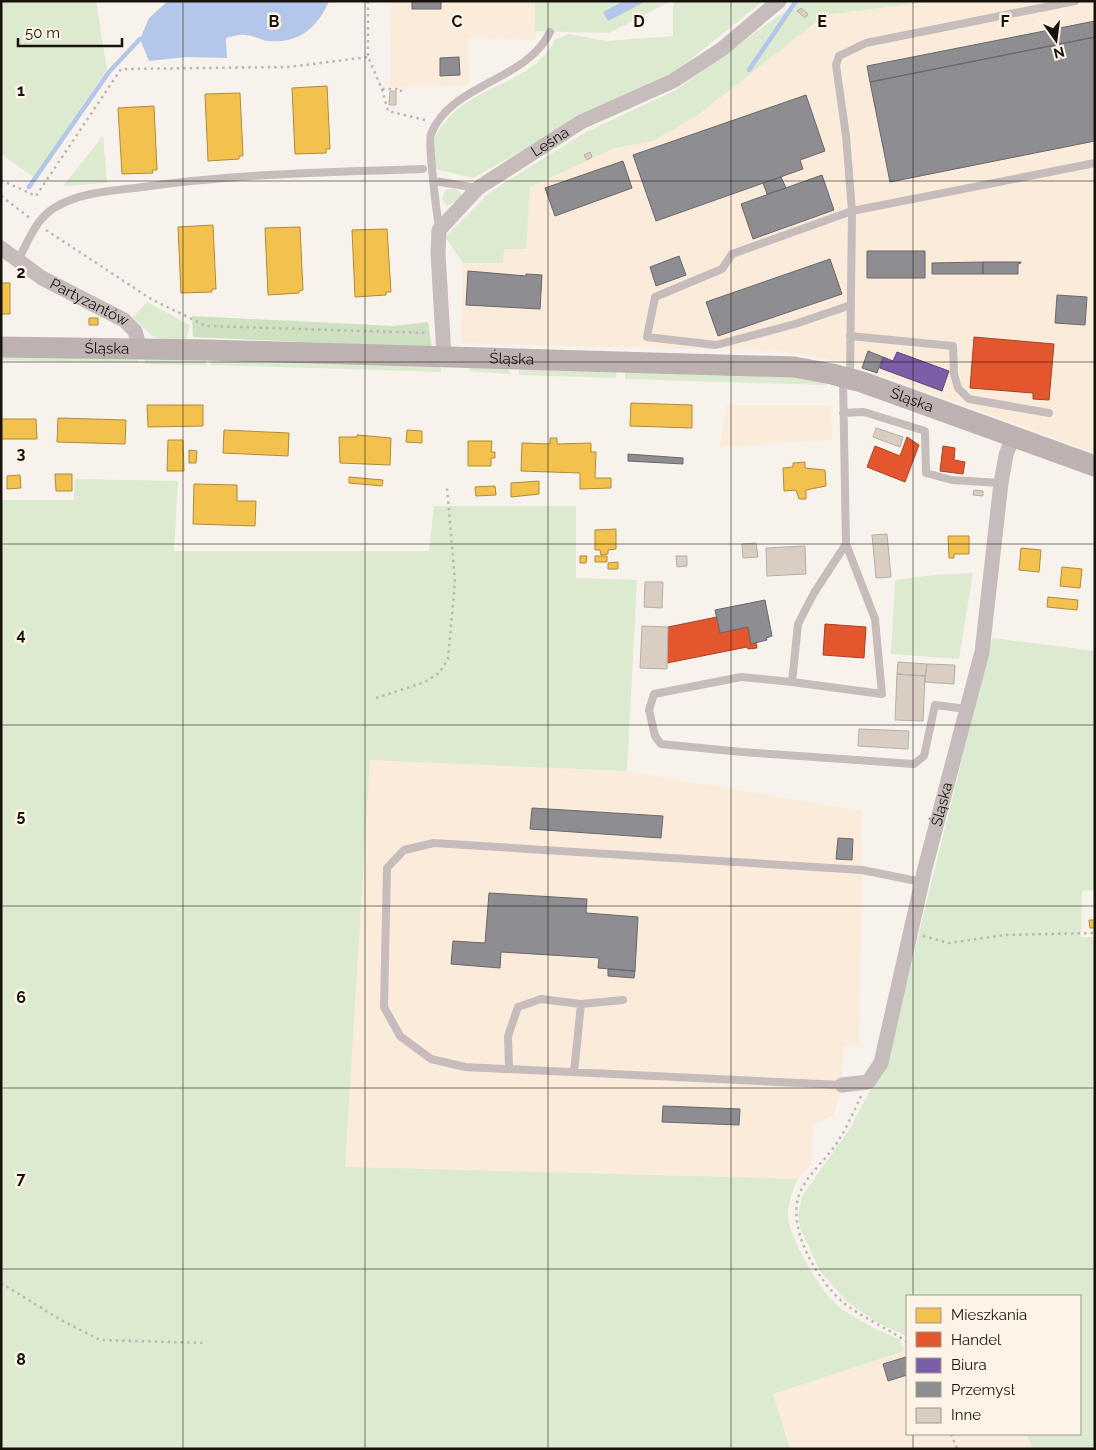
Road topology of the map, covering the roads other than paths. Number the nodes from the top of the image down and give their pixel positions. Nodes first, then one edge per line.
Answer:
1 (779, 1) edge
2 (1075, 1) edge
3 (550, 32) dead end
4 (1095, 163) edge
5 (423, 169) dead end
6 (434, 181) junction
7 (478, 188) junction
8 (852, 211) junction
9 (439, 230) junction
10 (1, 248) edge
11 (18, 260) junction
12 (851, 305) junction
13 (850, 336) junction
14 (1, 347) edge
15 (140, 349) junction
16 (444, 356) junction
17 (846, 377) junction
18 (843, 413) junction
19 (1049, 413) dead end
20 (1013, 436) junction
21 (1095, 466) edge
22 (1001, 483) junction
23 (846, 544) junction
24 (792, 682) junction
25 (966, 709) junction
26 (922, 882) junction
27 (623, 1000) dead end
28 (581, 1004) junction
29 (509, 1069) junction
30 (574, 1072) junction
31 (842, 1085) joint

1 - 7 street, Leśna
2 - 8 lane
3 - 6 lane
4 - 8 lane
5 - 11 lane
6 - 7 lane
6 - 9 lane
7 - 9 street, Leśna
8 - 12 lane
8 - 12 lane
9 - 16 street
10 - 11 street, Partyzantów
11 - 15 street, Partyzantów
12 - 13 lane
13 - 17 lane
13 - 19 lane
14 - 15 main road, Śląska
15 - 16 main road, Śląska
16 - 17 main road, Śląska
17 - 18 lane
17 - 20 main road, Śląska
18 - 22 lane
18 - 23 lane
20 - 21 main road, Śląska
20 - 22 street, Śląska
22 - 25 street, Śląska
23 - 24 lane
23 - 24 lane
24 - 25 lane
25 - 26 street, Śląska
26 - 29 lane
26 - 31 street, Śląska
27 - 28 lane
28 - 29 lane
28 - 30 lane
29 - 30 lane
30 - 31 lane

